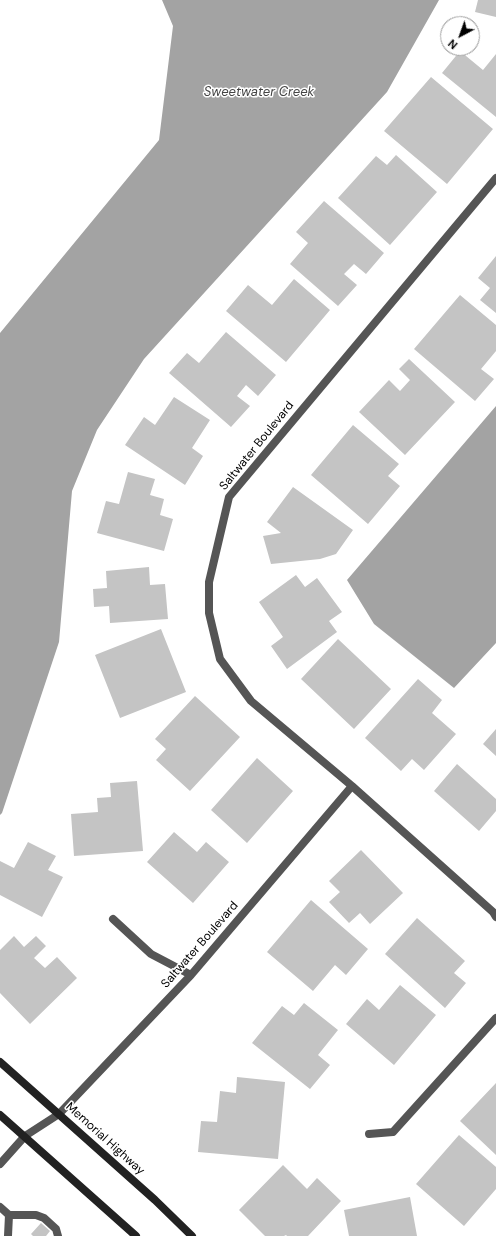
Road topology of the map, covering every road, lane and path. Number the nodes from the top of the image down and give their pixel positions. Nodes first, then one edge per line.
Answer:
1 (496, 178) edge
2 (352, 786) junction
3 (495, 913) edge
4 (114, 919) dead end
5 (191, 976) junction
6 (496, 1018) edge
7 (0, 1062) edge
8 (59, 1114) junction
9 (0, 1115) edge
10 (369, 1134) dead end
11 (25, 1136) junction
12 (0, 1164) edge
13 (0, 1208) edge
14 (9, 1215) junction
15 (133, 1235) edge
16 (8, 1236) edge
17 (58, 1236) edge
18 (192, 1236) edge

1 - 2 street, Saltwater Boulevard
2 - 3 street, Saltwater Boulevard
2 - 5 street, Saltwater Boulevard
4 - 5 street
5 - 8 street, Saltwater Boulevard
6 - 10 street
7 - 8 main road, Memorial Highway
8 - 11 street, Saltwater Boulevard
8 - 18 main road, Memorial Highway
9 - 11 main road
11 - 12 street, Saltwater Boulevard
11 - 15 main road
13 - 14 street
14 - 16 street
14 - 17 street

